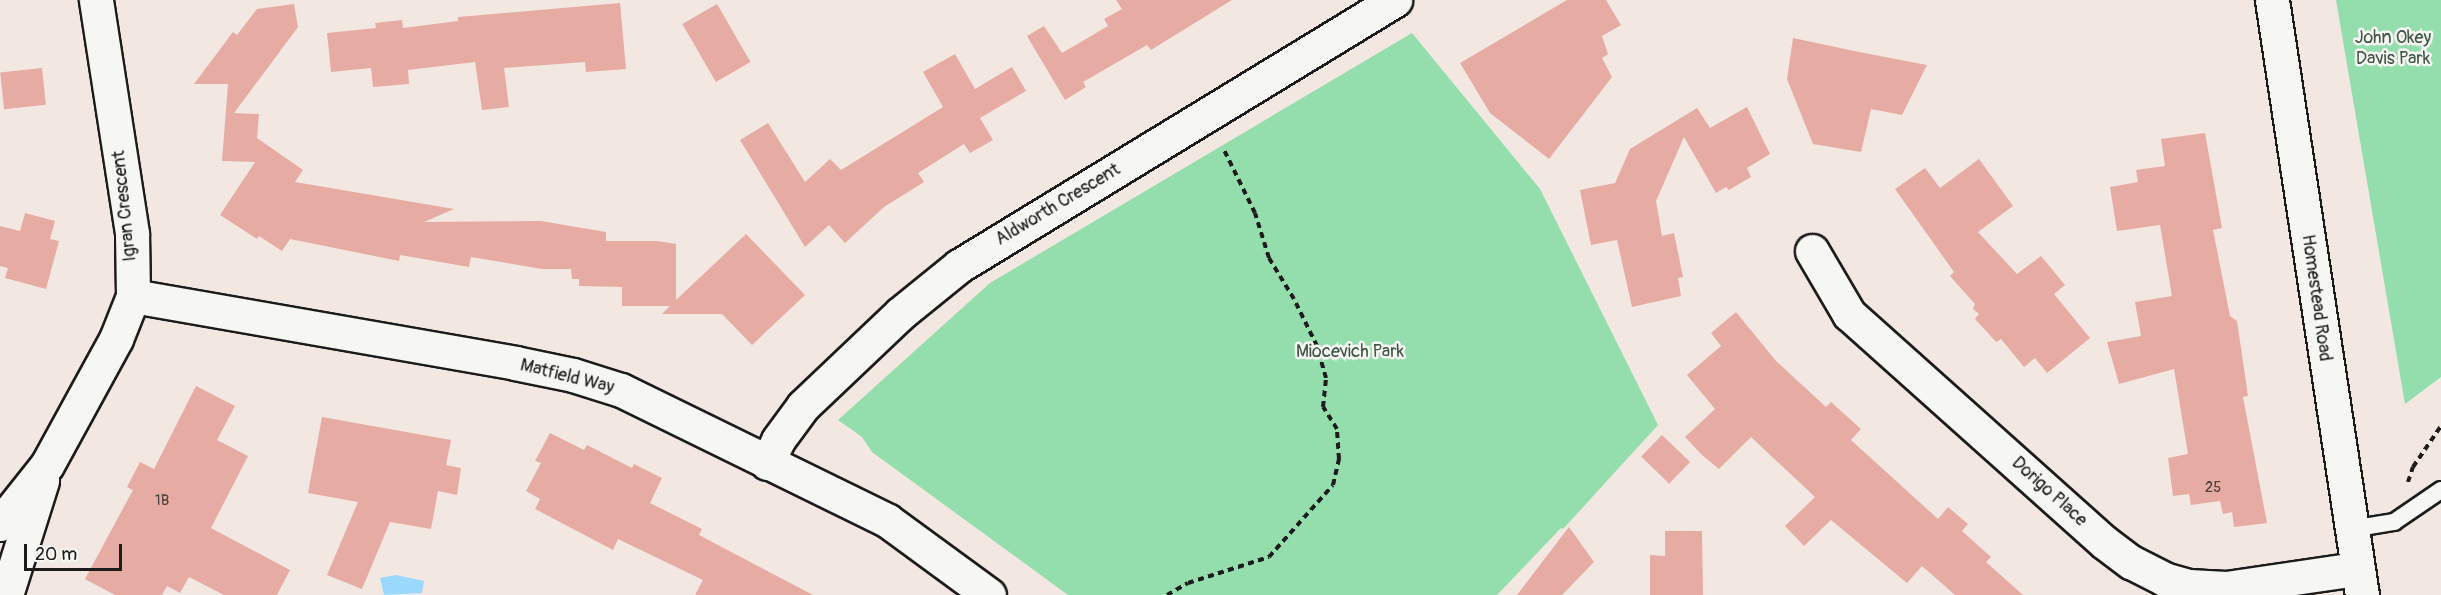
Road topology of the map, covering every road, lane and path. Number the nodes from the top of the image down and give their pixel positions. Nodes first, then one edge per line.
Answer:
1 (96, 0) edge
2 (1395, 0) edge
3 (2272, 0) edge
4 (1224, 150) dead end
5 (1812, 251) dead end
6 (133, 296) junction
7 (2441, 426) edge
8 (767, 463) junction
9 (47, 465) junction
10 (2406, 488) dead end
11 (2441, 490) edge
12 (0, 524) edge
13 (2351, 529) junction
14 (2360, 582) edge
15 (6, 595) edge
16 (989, 595) edge
17 (1167, 595) edge

1 - 6 street, Igran Crescent
2 - 8 street, Aldworth Crescent
3 - 13 street, Homestead Road
4 - 17 path
5 - 14 street, Dorigo Place
6 - 8 street, Matfield Way
6 - 9 street, Igran Crescent
7 - 10 path
8 - 16 street, Matfield Way
9 - 12 street, Igran Crescent
9 - 15 street, Igran Crescent
11 - 13 lane
13 - 14 street, Homestead Road

